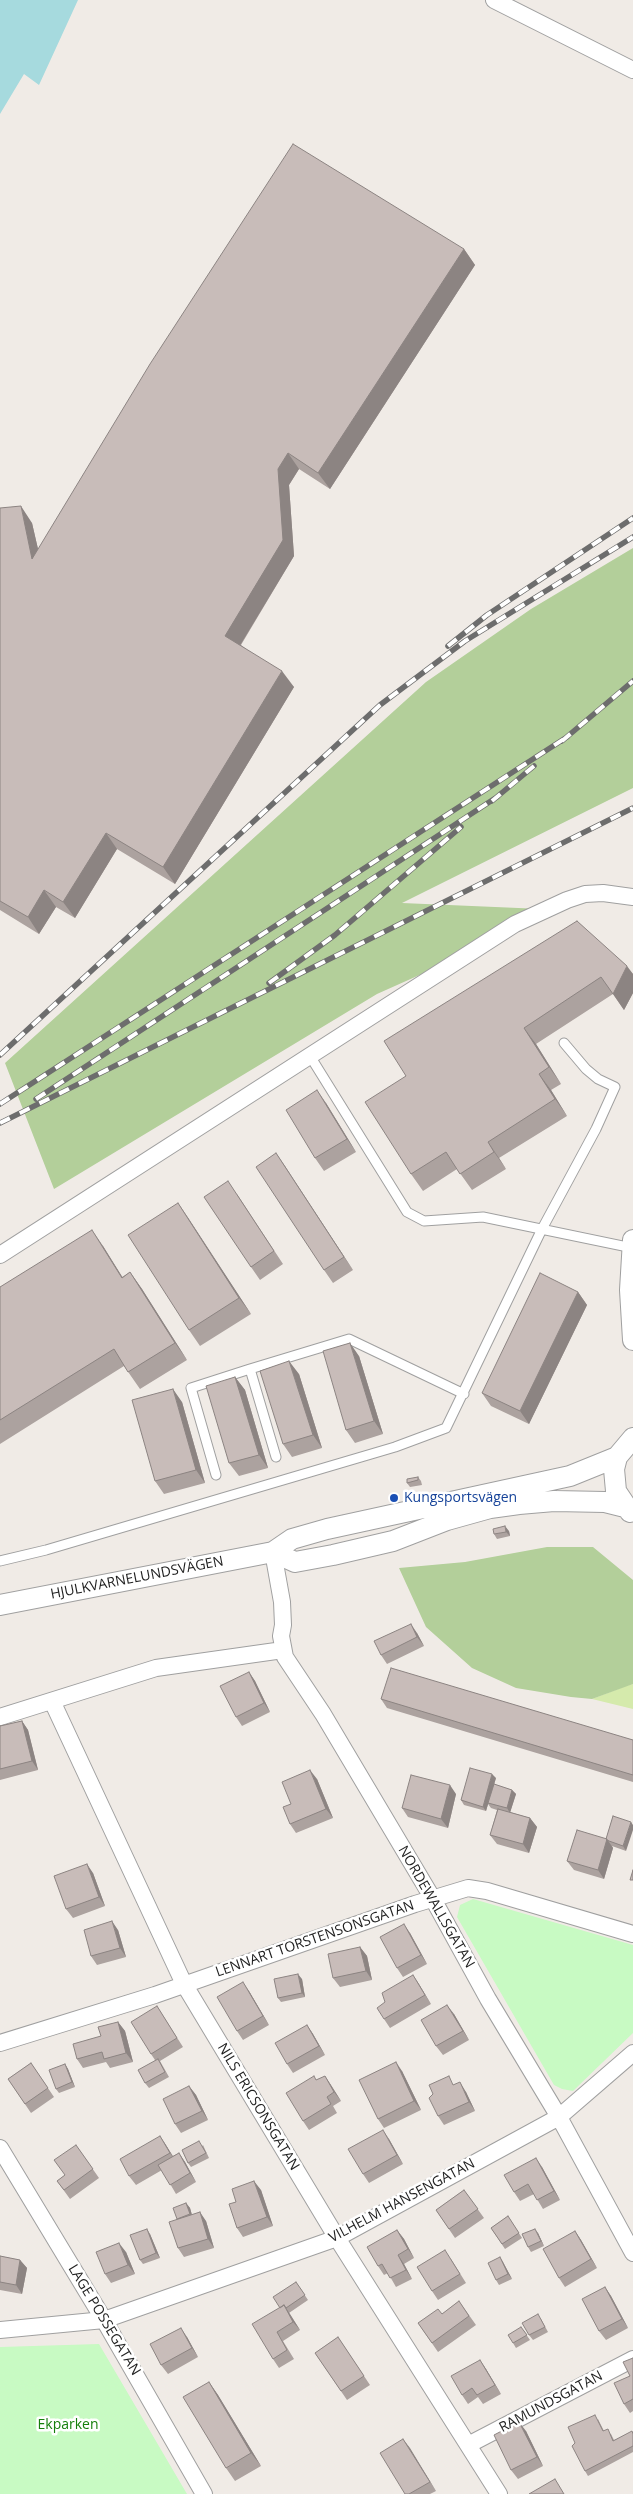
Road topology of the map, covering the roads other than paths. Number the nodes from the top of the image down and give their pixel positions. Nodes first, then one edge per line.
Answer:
1 (494, 0) edge
2 (633, 70) edge
3 (633, 897) edge
4 (564, 1043) dead end
5 (310, 1056) junction
6 (542, 1229) junction
7 (632, 1246) edge
8 (0, 1255) edge
9 (633, 1340) edge
10 (250, 1369) junction
11 (464, 1394) junction
12 (633, 1438) edge
13 (276, 1457) dead end
14 (617, 1457) junction
15 (216, 1475) dead end
16 (629, 1511) edge
17 (273, 1552) junction
18 (0, 1561) edge
19 (0, 1606) edge
20 (283, 1650) junction
21 (52, 1701) junction
22 (0, 1717) edge
23 (433, 1899) junction
24 (633, 1934) edge
25 (184, 1984) junction
26 (0, 2043) edge
27 (633, 2053) edge
28 (559, 2118) junction
29 (0, 2148) edge
30 (337, 2238) junction
31 (633, 2253) edge
32 (104, 2320) junction
33 (0, 2330) edge
34 (633, 2359) edge
35 (468, 2445) junction
36 (204, 2494) edge
37 (499, 2494) edge

1 - 2 street
3 - 5 street
4 - 6 lane
5 - 6 lane
5 - 8 street
6 - 7 lane
6 - 11 lane
7 - 9 street
10 - 11 lane
10 - 13 lane
10 - 15 lane
11 - 18 lane
12 - 14 street
14 - 16 street
14 - 17 street, HJULKVARNELUNDSVÄGEN
16 - 17 street
17 - 19 street, HJULKVARNELUNDSVÄGEN
17 - 20 street, NORDEWALLSGATAN
20 - 21 street
20 - 23 street, NORDEWALLSGATAN
21 - 22 street
21 - 25 street, NILS ERICSONSGATAN
23 - 24 street, LENNART TORSTENSONSGATAN
23 - 25 street, LENNART TORSTENSONSGATAN
23 - 28 street, NORDEWALLSGATAN
25 - 26 street, LENNART TORSTENSONSGATAN
25 - 30 street, NILS ERICSONSGATAN
27 - 28 street, VILHELM HANSENGATAN
28 - 30 street, VILHELM HANSENGATAN
28 - 31 street, NORDEWALLSGATAN
29 - 32 street, LAGE POSSEGATAN
30 - 32 street, VILHELM HANSENGATAN
30 - 35 street, NILS ERICSONSGATAN
32 - 33 street, VILHELM HANSENGATAN
32 - 36 street, LAGE POSSEGATAN
34 - 35 street, RAMUNDSGATAN
35 - 37 street, NILS ERICSONSGATAN

